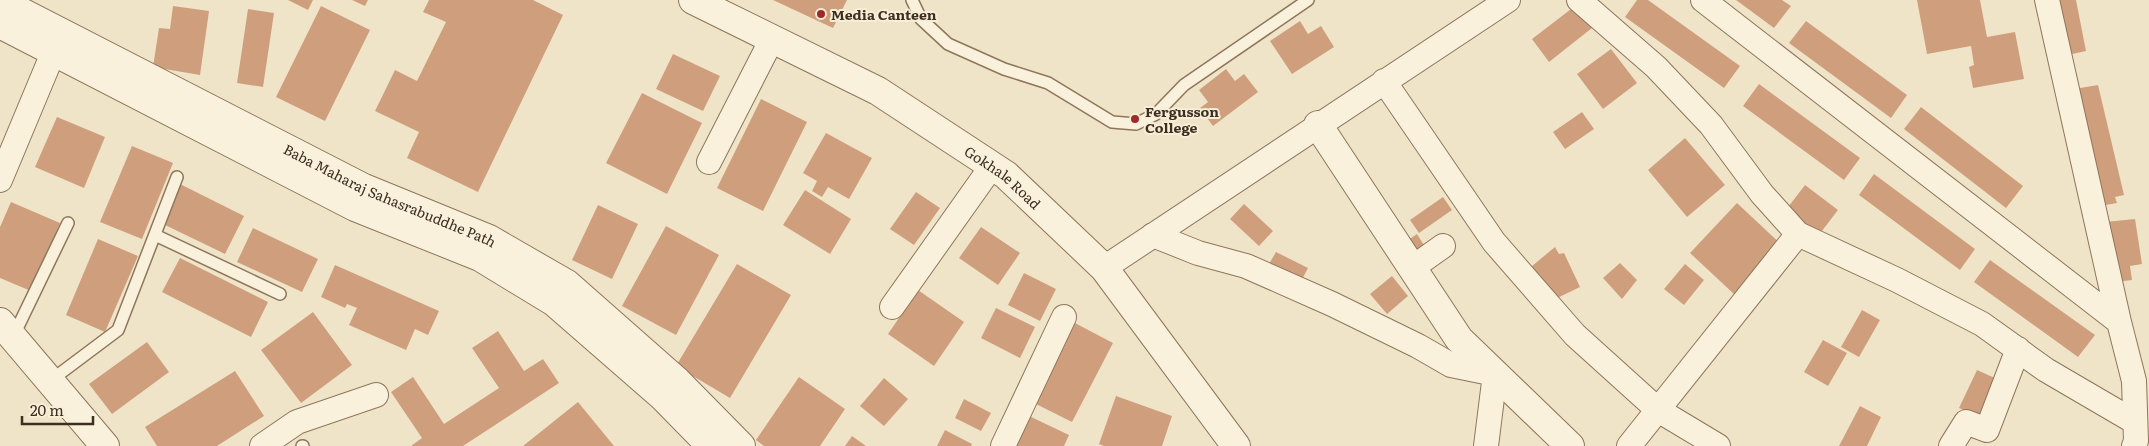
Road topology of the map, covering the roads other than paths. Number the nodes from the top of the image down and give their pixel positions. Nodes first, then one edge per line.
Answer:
1 (693, 0) edge
2 (912, 0) edge
3 (1308, 0) edge
4 (1508, 0) edge
5 (1579, 0) edge
6 (1703, 0) edge
7 (2047, 0) edge
8 (0, 1) edge
9 (0, 24) edge
10 (772, 39) junction
11 (57, 42) junction
12 (1384, 81) junction
13 (1318, 124) junction
14 (709, 162) dead end
15 (992, 166) junction
16 (177, 177) dead end
17 (0, 180) edge
18 (68, 223) dead end
19 (1798, 234) junction
20 (155, 235) junction
21 (1153, 235) junction
22 (1443, 246) dead end
23 (1104, 268) junction
24 (1412, 268) junction
25 (280, 294) dead end
26 (892, 307) dead end
27 (1064, 317) dead end
28 (2119, 322) junction
29 (7, 330) edge
30 (2018, 350) junction
31 (1495, 374) junction
32 (50, 381) junction
33 (376, 395) dead end
34 (1658, 410) junction
35 (2135, 422) junction
36 (725, 443) edge
37 (105, 446) edge
38 (262, 446) edge
39 (1003, 446) edge
40 (1236, 446) edge
41 (1486, 446) edge
42 (1570, 446) edge
43 (1629, 446) edge
44 (1718, 446) edge
45 (1952, 446) edge
46 (2134, 446) edge

1 - 10 street, Gokhale Road
2 - 3 lane
4 - 12 street
5 - 19 street
6 - 28 street
7 - 28 street
8 - 11 street, Baba Maharaj Sahasrabuddhe Path
9 - 11 street, Baba Maharaj Sahasrabuddhe Path
10 - 14 street
10 - 15 street, Gokhale Road
11 - 17 street
11 - 36 street, Baba Maharaj Sahasrabuddhe Path
12 - 13 street
12 - 34 street
13 - 21 street
13 - 24 street
15 - 23 street, Gokhale Road
15 - 26 street
16 - 20 lane
18 - 29 lane
19 - 30 street
19 - 34 street
20 - 25 lane
20 - 32 lane
21 - 23 street
21 - 31 street
22 - 24 street
23 - 40 street, Gokhale Road
24 - 31 street
27 - 39 street
28 - 35 street
29 - 32 street
30 - 35 street
30 - 45 street
31 - 41 street
31 - 42 street
32 - 37 street
33 - 38 street
34 - 43 street
34 - 44 street
35 - 46 street

